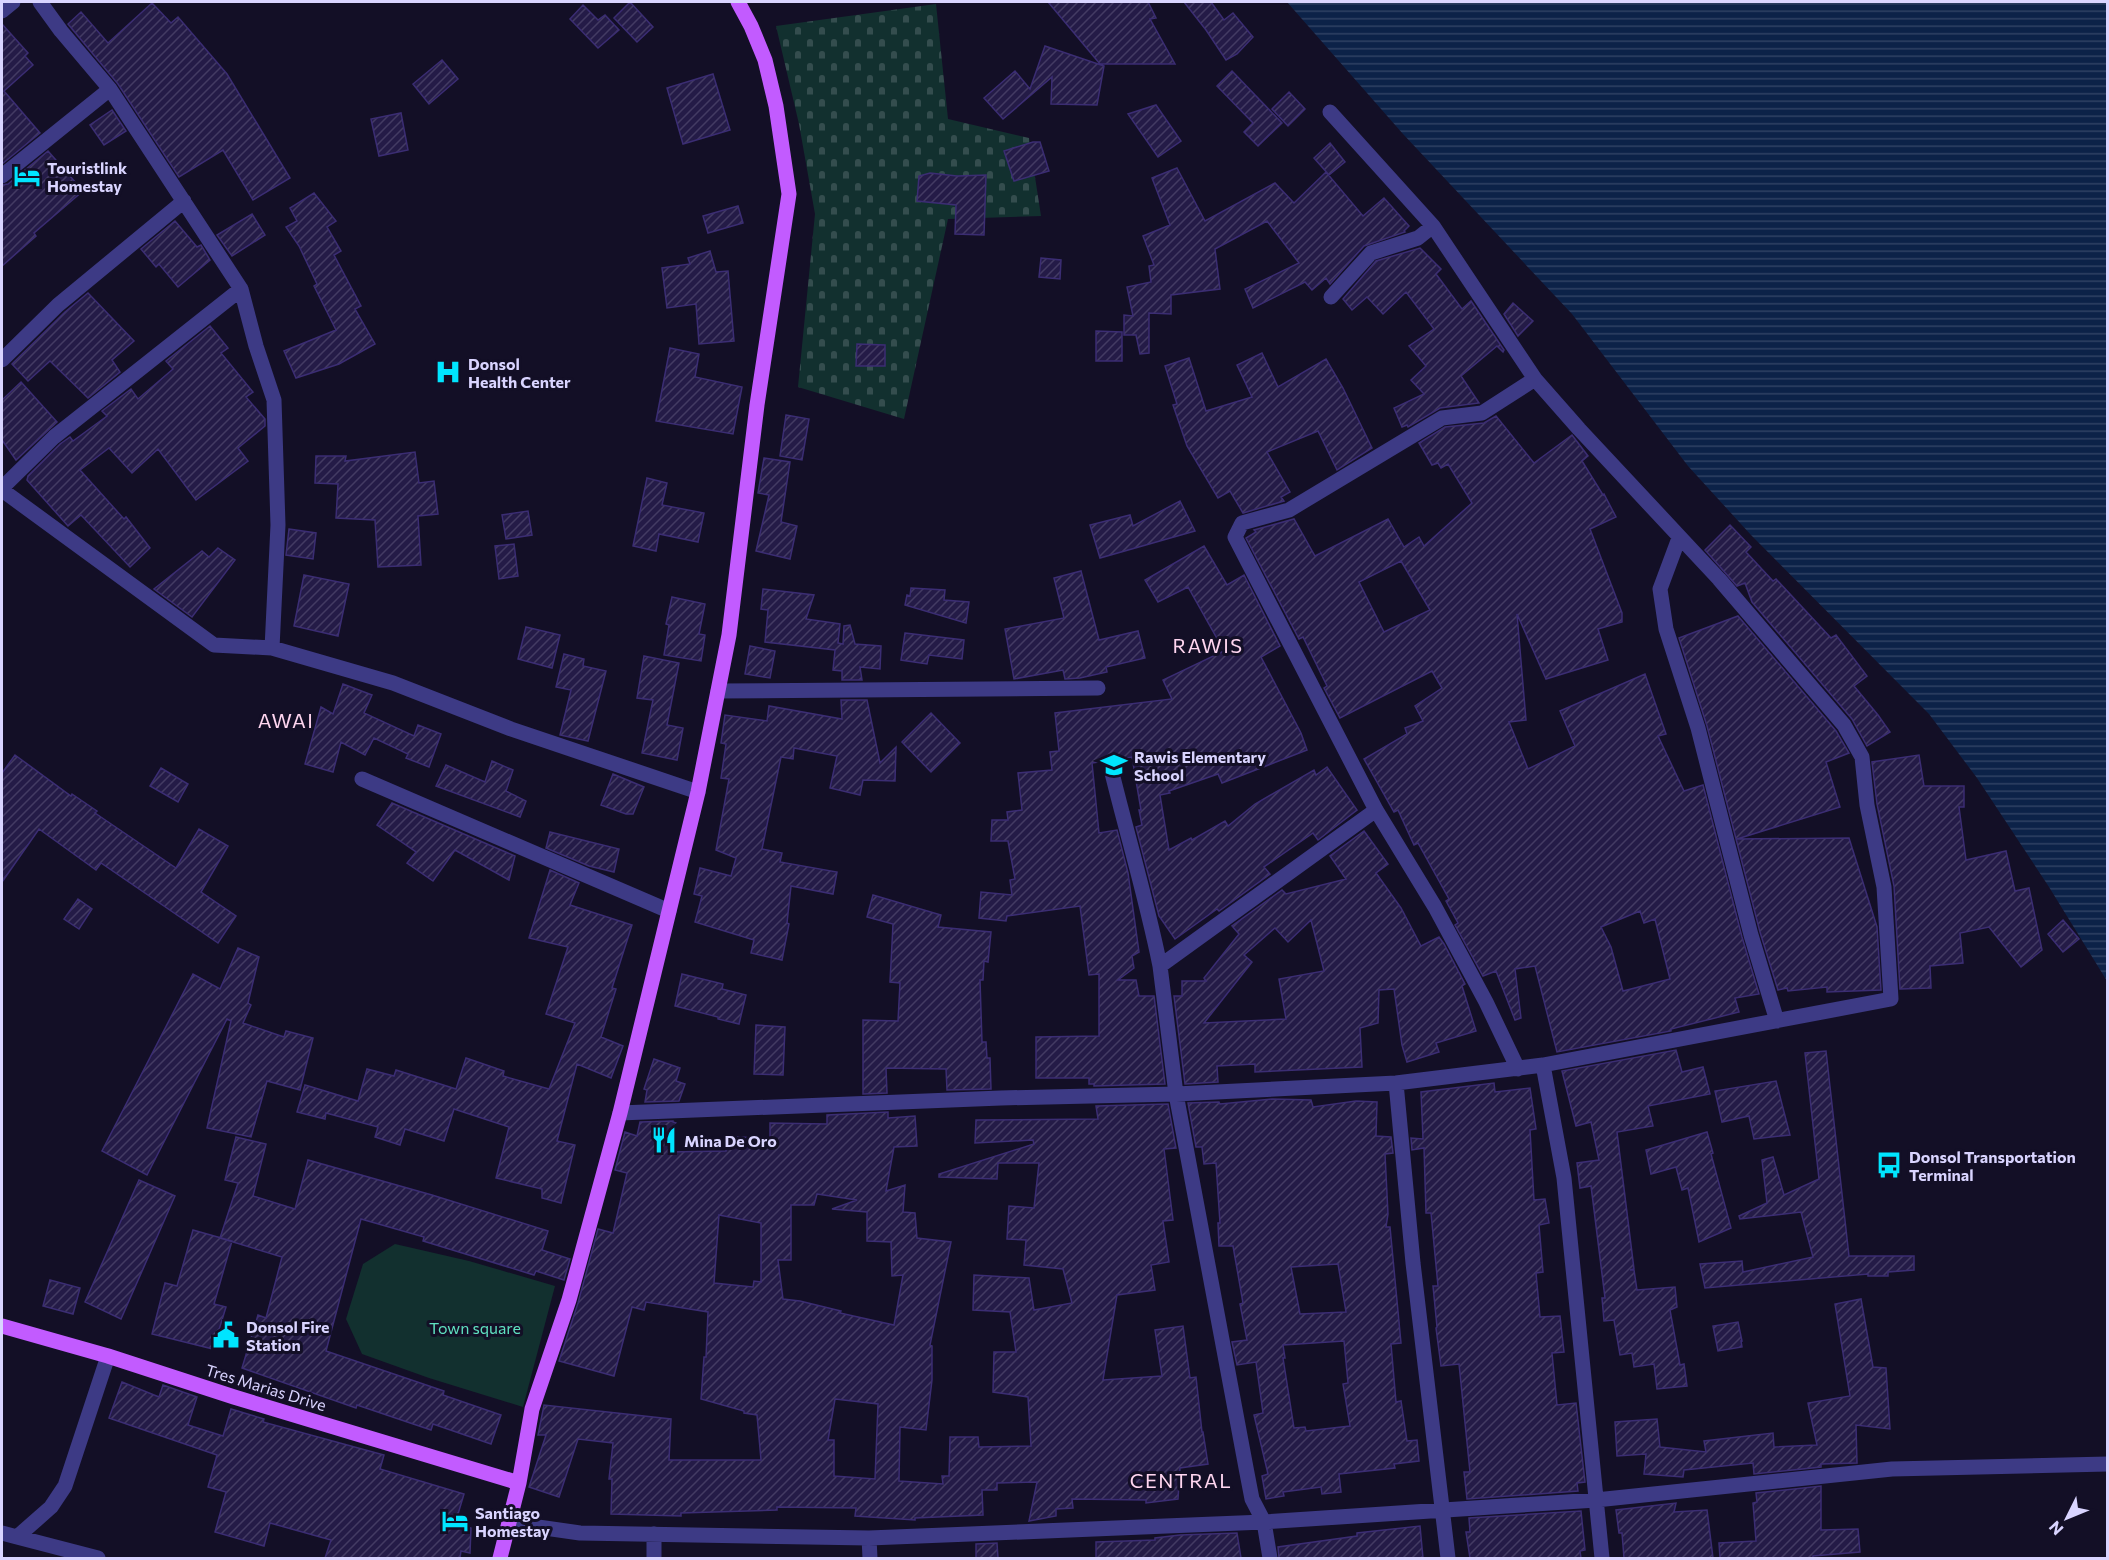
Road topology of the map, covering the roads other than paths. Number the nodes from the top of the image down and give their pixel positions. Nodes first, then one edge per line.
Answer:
1 (13, 2) edge
2 (40, 2) edge
3 (738, 2) edge
4 (2, 11) edge
5 (110, 89) junction
6 (1330, 112) dead end
7 (2, 176) edge
8 (184, 201) junction
9 (1433, 226) junction
10 (241, 289) junction
11 (1331, 297) dead end
12 (2, 360) edge
13 (1535, 379) junction
14 (2, 489) edge
15 (1679, 538) junction
16 (272, 648) junction
17 (1098, 688) dead end
18 (718, 691) junction
19 (1112, 773) dead end
20 (362, 779) dead end
21 (696, 798) junction
22 (1376, 810) junction
23 (669, 911) junction
24 (1160, 966) junction
25 (1777, 1022) junction
26 (1543, 1065) junction
27 (1518, 1069) junction
28 (1396, 1083) junction
29 (1176, 1094) junction
30 (620, 1113) junction
31 (2, 1326) edge
32 (108, 1356) junction
33 (2108, 1464) edge
34 (519, 1483) junction
35 (1596, 1500) junction
36 (1443, 1509) junction
37 (510, 1522) junction
38 (1263, 1522) junction
39 (2, 1533) edge
40 (654, 1534) junction
41 (17, 1537) junction
42 (869, 1538) junction
43 (98, 1558) edge
44 (500, 1558) edge
45 (654, 1558) edge
46 (870, 1558) edge
47 (1270, 1558) edge
48 (1448, 1558) edge
49 (1602, 1558) edge

1 - 4 street
2 - 5 street
3 - 18 main road
5 - 7 street
5 - 8 street
6 - 9 street
8 - 10 street
8 - 12 street
9 - 11 street
9 - 13 street
10 - 14 street
10 - 16 street
13 - 15 street
13 - 22 street
14 - 16 street
15 - 25 street
15 - 25 street
16 - 21 street
17 - 18 street
18 - 21 main road
19 - 24 street
20 - 23 street
21 - 23 main road
22 - 24 street
22 - 27 street
23 - 30 main road
24 - 29 street
25 - 26 street
26 - 27 street
26 - 35 street
27 - 28 street
28 - 29 street
28 - 36 street
29 - 30 street
29 - 38 street
30 - 34 main road
31 - 32 main road, Tres Marias Drive
32 - 34 main road, Tres Marias Drive
32 - 41 street
33 - 35 street
34 - 37 main road
35 - 36 street
35 - 49 street
36 - 38 street
36 - 48 street
37 - 40 street
37 - 44 main road
38 - 42 street
38 - 47 street
39 - 41 street
40 - 42 street
40 - 45 street
41 - 43 street
42 - 46 street

